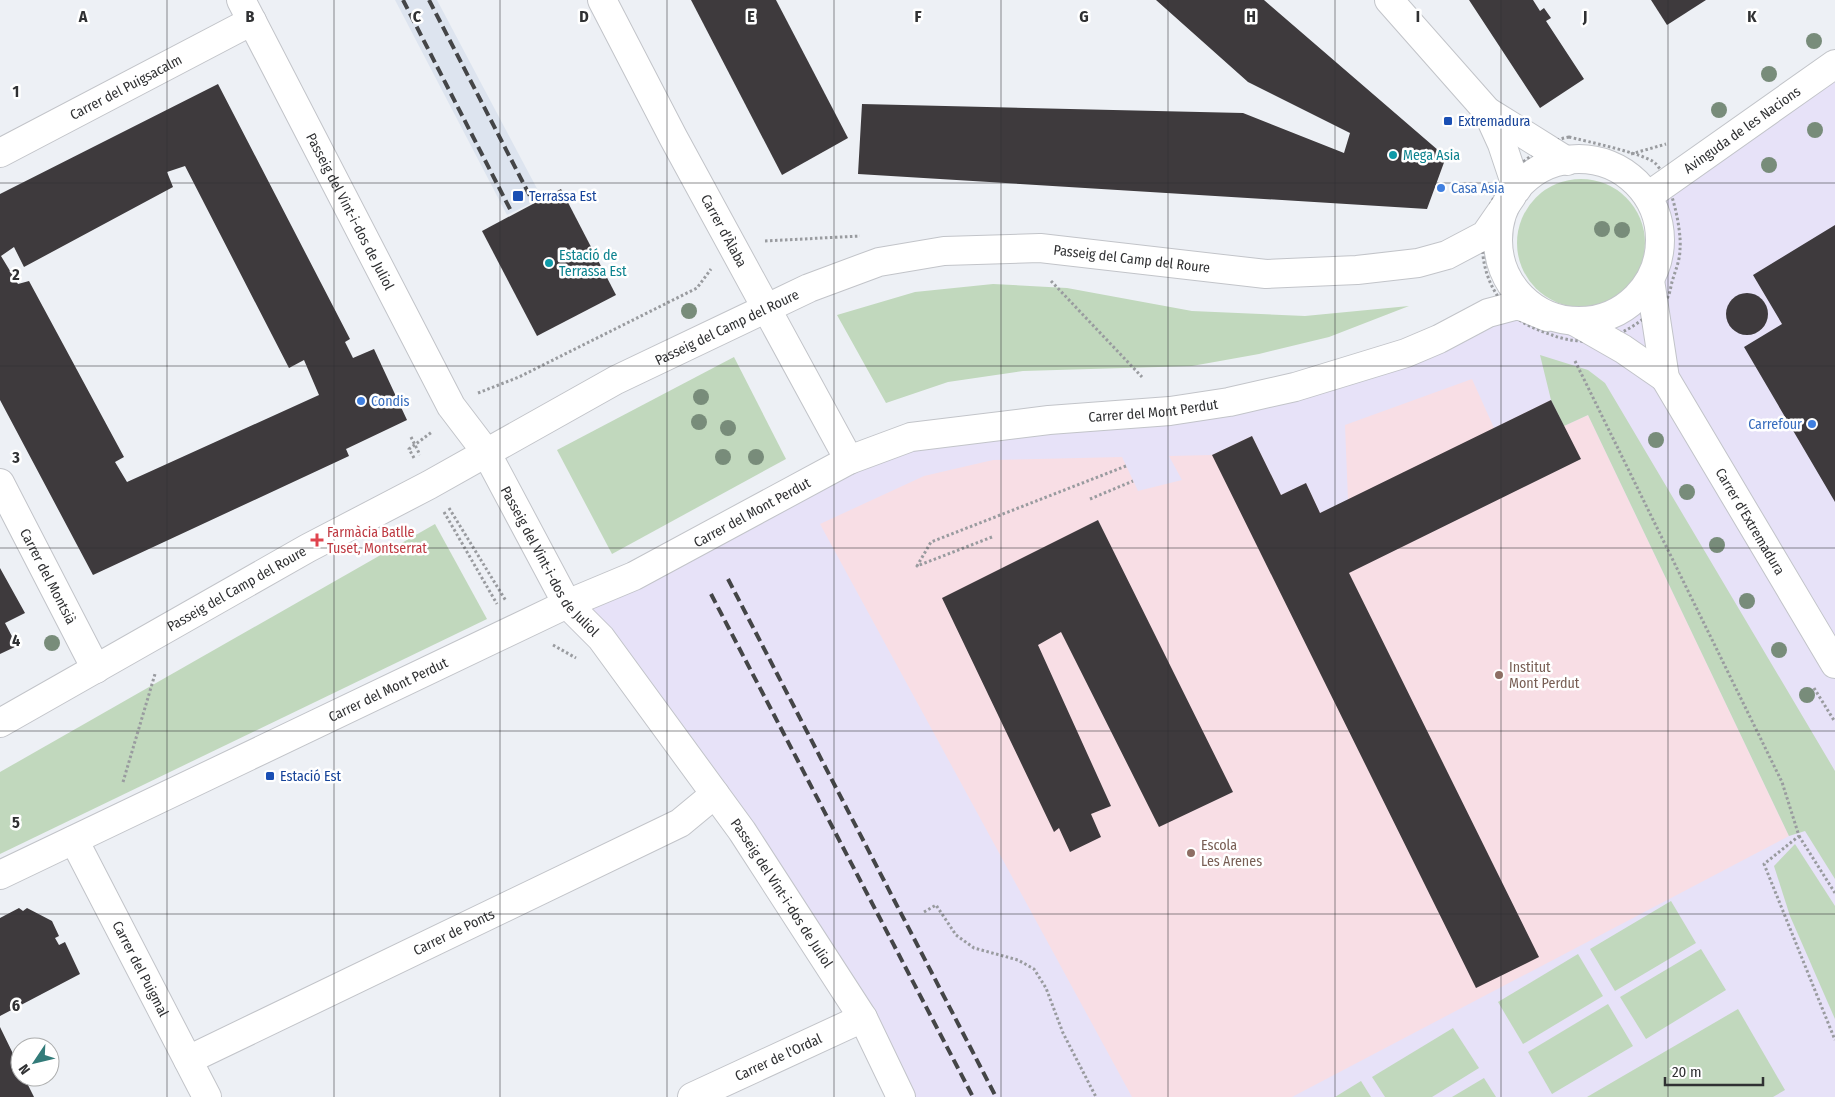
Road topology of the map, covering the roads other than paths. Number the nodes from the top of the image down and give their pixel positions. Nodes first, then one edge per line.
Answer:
1 (602, 0) edge
2 (1388, 0) edge
3 (246, 10) edge
4 (1835, 64) edge
5 (1487, 110) junction
6 (0, 153) edge
7 (1568, 160) junction
8 (1513, 186) junction
9 (1657, 189) junction
10 (1650, 280) junction
11 (766, 309) junction
12 (1547, 317) junction
13 (1574, 321) junction
14 (1665, 378) junction
15 (486, 452) junction
16 (849, 460) junction
17 (0, 483) edge
18 (568, 604) junction
19 (1835, 664) edge
20 (96, 669) junction
21 (0, 723) edge
22 (715, 794) junction
23 (74, 840) junction
24 (0, 875) edge
25 (863, 1018) junction
26 (188, 1060) junction
27 (207, 1097) edge
28 (692, 1097) edge
29 (901, 1097) edge

1 - 11 street, Carrer d'Àlaba
2 - 5 street
3 - 6 street, Carrer del Puigsacalm
3 - 15 street, Passeig del Vint-i-dos de Juliol
4 - 9 street, Avinguda de les Nacions
5 - 7 street
5 - 8 street
7 - 8 street
7 - 9 street
8 - 11 street, Passeig del Camp del Roure
8 - 12 street
9 - 10 street
10 - 13 street
10 - 14 street, Carrer d'Extremadura
11 - 15 street, Passeig del Camp del Roure
11 - 16 street, Carrer d'Àlaba
12 - 13 street
12 - 16 street, Carrer del Mont Perdut
13 - 14 street, Carrer d'Extremadura
14 - 19 street, Carrer d'Extremadura
15 - 18 street, Passeig del Vint-i-dos de Juliol
15 - 20 street, Passeig del Camp del Roure
16 - 18 street, Carrer del Mont Perdut
17 - 20 street, Carrer del Montsià
18 - 22 street, Passeig del Vint-i-dos de Juliol
18 - 23 street, Carrer del Mont Perdut
20 - 21 street, Passeig del Camp del Roure
22 - 25 street, Passeig del Vint-i-dos de Juliol
22 - 26 street, Carrer de Ponts
23 - 24 street, Carrer del Mont Perdut
23 - 26 street, Carrer del Puigmal
25 - 28 street, Carrer de l'Ordal
25 - 29 street, Passeig del Vint-i-dos de Juliol
26 - 27 street, Carrer del Puigmal

